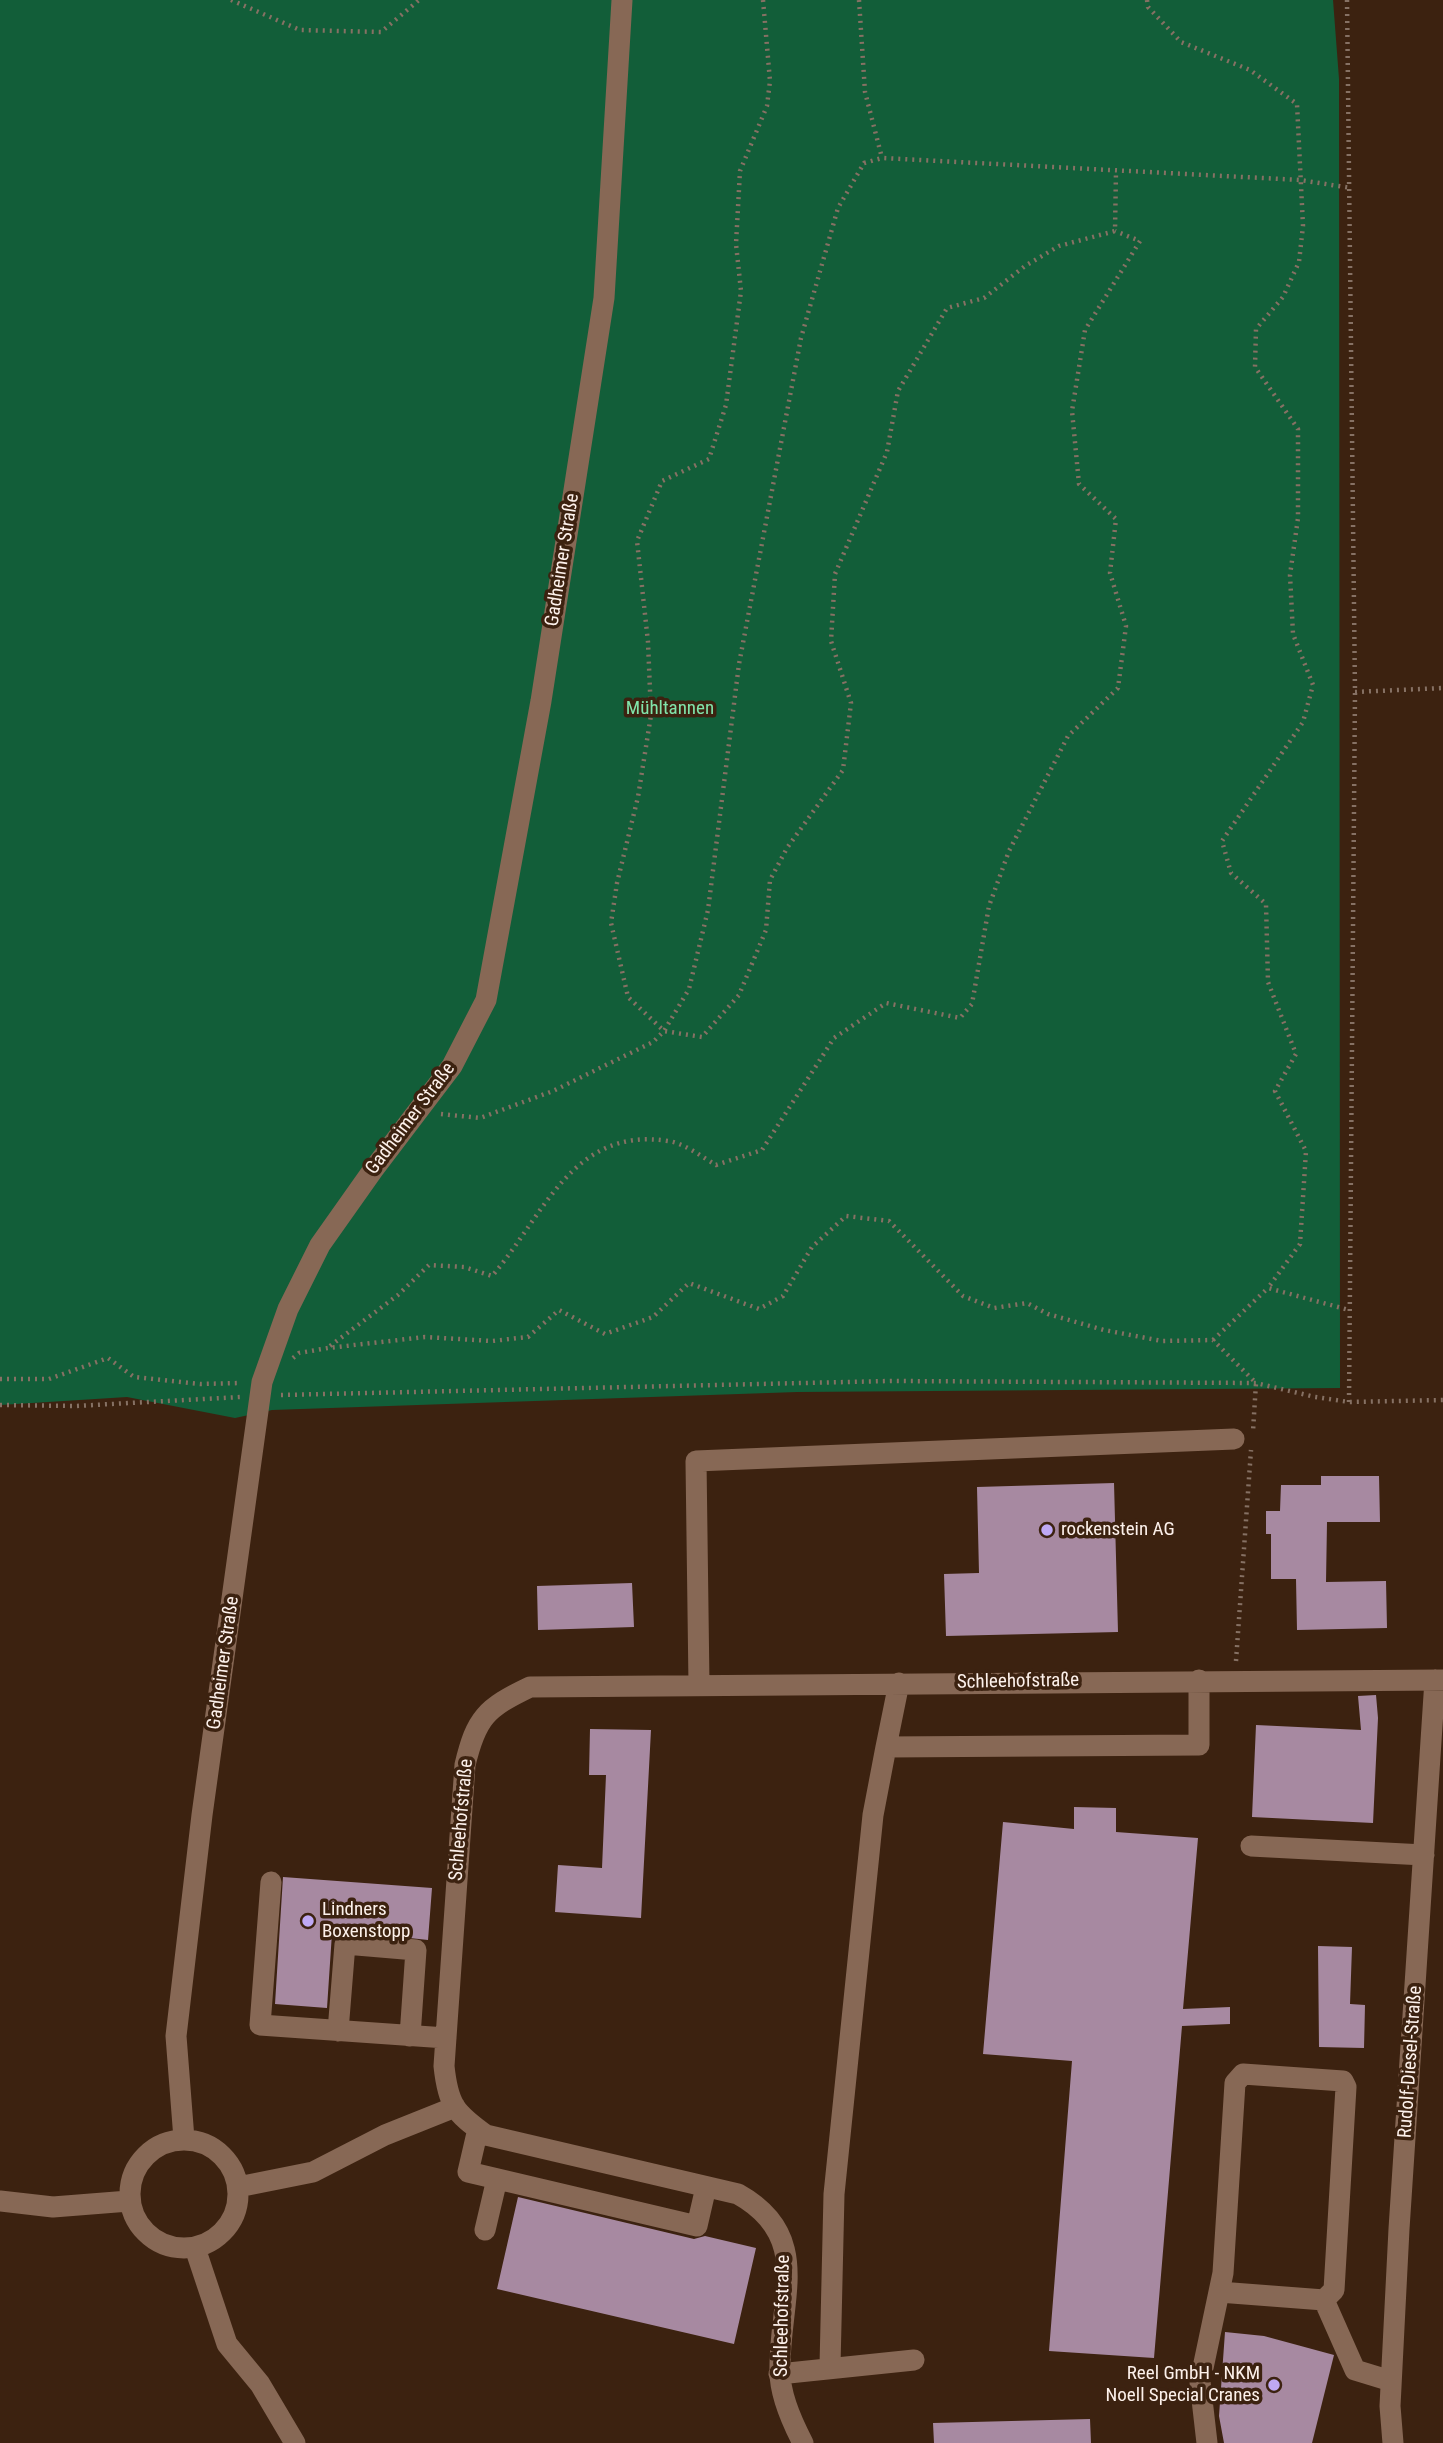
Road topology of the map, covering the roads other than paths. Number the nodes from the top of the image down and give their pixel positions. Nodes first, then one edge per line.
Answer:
1 (622, 0) edge
2 (1234, 1439) dead end
3 (1199, 1680) junction
4 (1439, 1680) edge
5 (899, 1683) junction
6 (699, 1685) junction
7 (886, 1747) junction
8 (1251, 1846) dead end
9 (1424, 1855) junction
10 (271, 1882) dead end
11 (338, 2031) junction
12 (410, 2036) junction
13 (446, 2038) junction
14 (454, 2107) junction
15 (478, 2129) junction
16 (184, 2139) junction
17 (497, 2179) junction
18 (238, 2187) junction
19 (706, 2187) junction
20 (0, 2201) edge
21 (129, 2201) junction
22 (485, 2230) dead end
23 (195, 2248) junction
24 (1219, 2292) junction
25 (1324, 2300) junction
26 (914, 2360) dead end
27 (830, 2366) junction
28 (779, 2374) junction
29 (1391, 2381) junction
30 (295, 2443) edge
31 (803, 2443) edge
32 (1207, 2443) edge
33 (1392, 2443) edge

1 - 16 street, Gadheimer Straße
2 - 6 street
3 - 4 street, Schleehofstraße
3 - 5 street, Schleehofstraße
3 - 7 street
4 - 9 street, Rudolf-Diesel-Straße
5 - 6 street, Schleehofstraße
5 - 7 street
6 - 13 street, Schleehofstraße
7 - 27 street
8 - 9 street
9 - 29 street, Rudolf-Diesel-Straße
10 - 11 street
11 - 12 street
11 - 12 street
12 - 13 street
13 - 14 street, Schleehofstraße
14 - 15 street, Schleehofstraße
14 - 18 street
15 - 17 street
15 - 19 street, Schleehofstraße
16 - 18 street
16 - 21 street
17 - 19 street
17 - 22 street
18 - 23 street
19 - 28 street, Schleehofstraße
20 - 21 street
21 - 23 street
23 - 30 street
24 - 25 street
24 - 25 street
24 - 32 street
25 - 29 street
26 - 27 street
27 - 28 street
28 - 31 street, Schleehofstraße
29 - 33 street, Rudolf-Diesel-Straße

